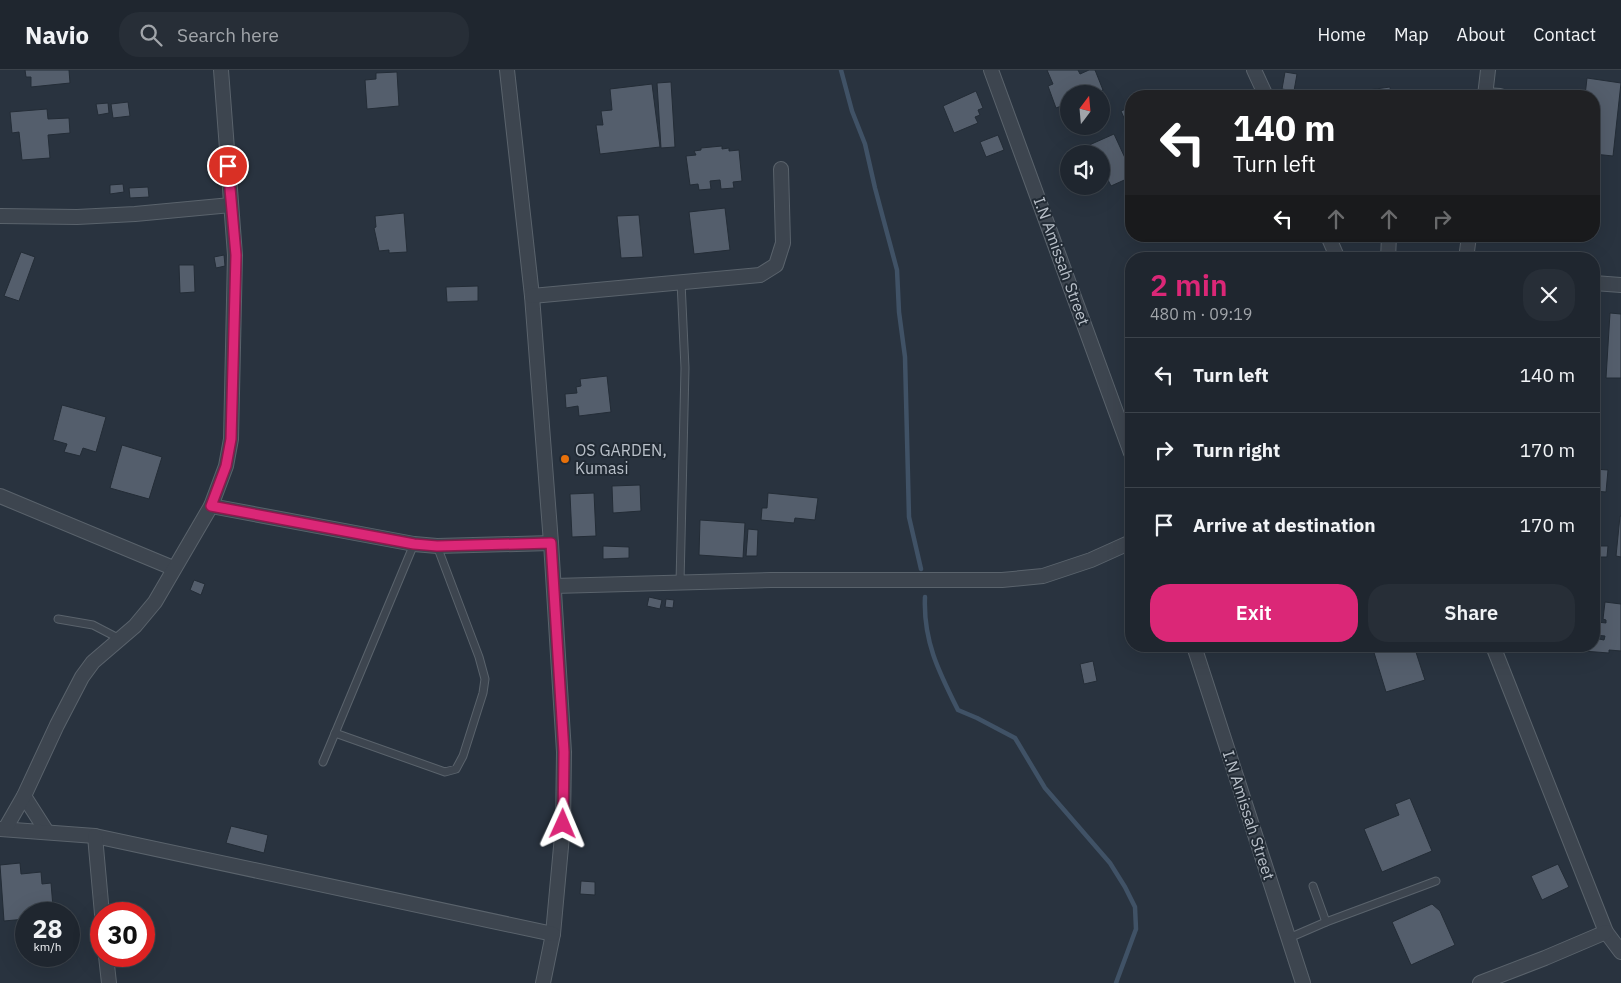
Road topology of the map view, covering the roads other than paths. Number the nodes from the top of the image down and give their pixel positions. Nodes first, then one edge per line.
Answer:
1 (220, 70) edge
2 (507, 70) edge
3 (991, 70) edge
4 (1254, 70) edge
5 (1488, 70) edge
6 (1263, 90) edge
7 (1486, 90) edge
8 (781, 169) dead end
9 (231, 205) junction
10 (0, 216) edge
11 (681, 282) junction
12 (1600, 283) edge
13 (1621, 285) edge
14 (532, 296) junction
15 (1125, 414) edge
16 (0, 496) edge
17 (211, 506) junction
18 (551, 543) junction
19 (414, 544) junction
20 (1125, 545) edge
21 (437, 546) junction
22 (173, 568) junction
23 (680, 582) junction
24 (554, 586) junction
25 (58, 619) dead end
26 (120, 639) junction
27 (1196, 652) edge
28 (1495, 652) edge
29 (335, 733) junction
30 (323, 762) dead end
31 (24, 796) junction
32 (2, 829) edge
33 (47, 832) junction
34 (95, 836) junction
35 (1436, 881) dead end
36 (1313, 886) dead end
37 (101, 902) edge
38 (1326, 922) junction
39 (1606, 932) junction
40 (554, 934) junction
41 (1288, 938) junction
42 (1621, 952) edge
43 (107, 967) edge
44 (109, 983) edge
45 (543, 983) edge
46 (1303, 983) edge
47 (1480, 983) edge

1 - 9 street
2 - 14 street
3 - 15 street, I.N Amissah Street
4 - 6 street
5 - 7 street
8 - 11 street
9 - 10 street
9 - 17 street
11 - 14 street
11 - 23 lane
12 - 13 street
14 - 18 street
16 - 22 street
17 - 19 street
17 - 22 street
18 - 21 street
18 - 24 street
19 - 21 street
19 - 29 lane
20 - 23 street
21 - 29 lane
22 - 26 street
23 - 24 street
24 - 40 street
25 - 26 lane
26 - 31 street
27 - 41 street, I.N Amissah Street
28 - 39 street
29 - 30 lane
31 - 32 street
31 - 33 street
32 - 33 street
33 - 34 street
34 - 37 street
34 - 40 street
35 - 38 lane
36 - 38 lane
38 - 41 lane
39 - 42 street
39 - 47 street
40 - 45 street
41 - 46 street, I.N Amissah Street
43 - 44 street

